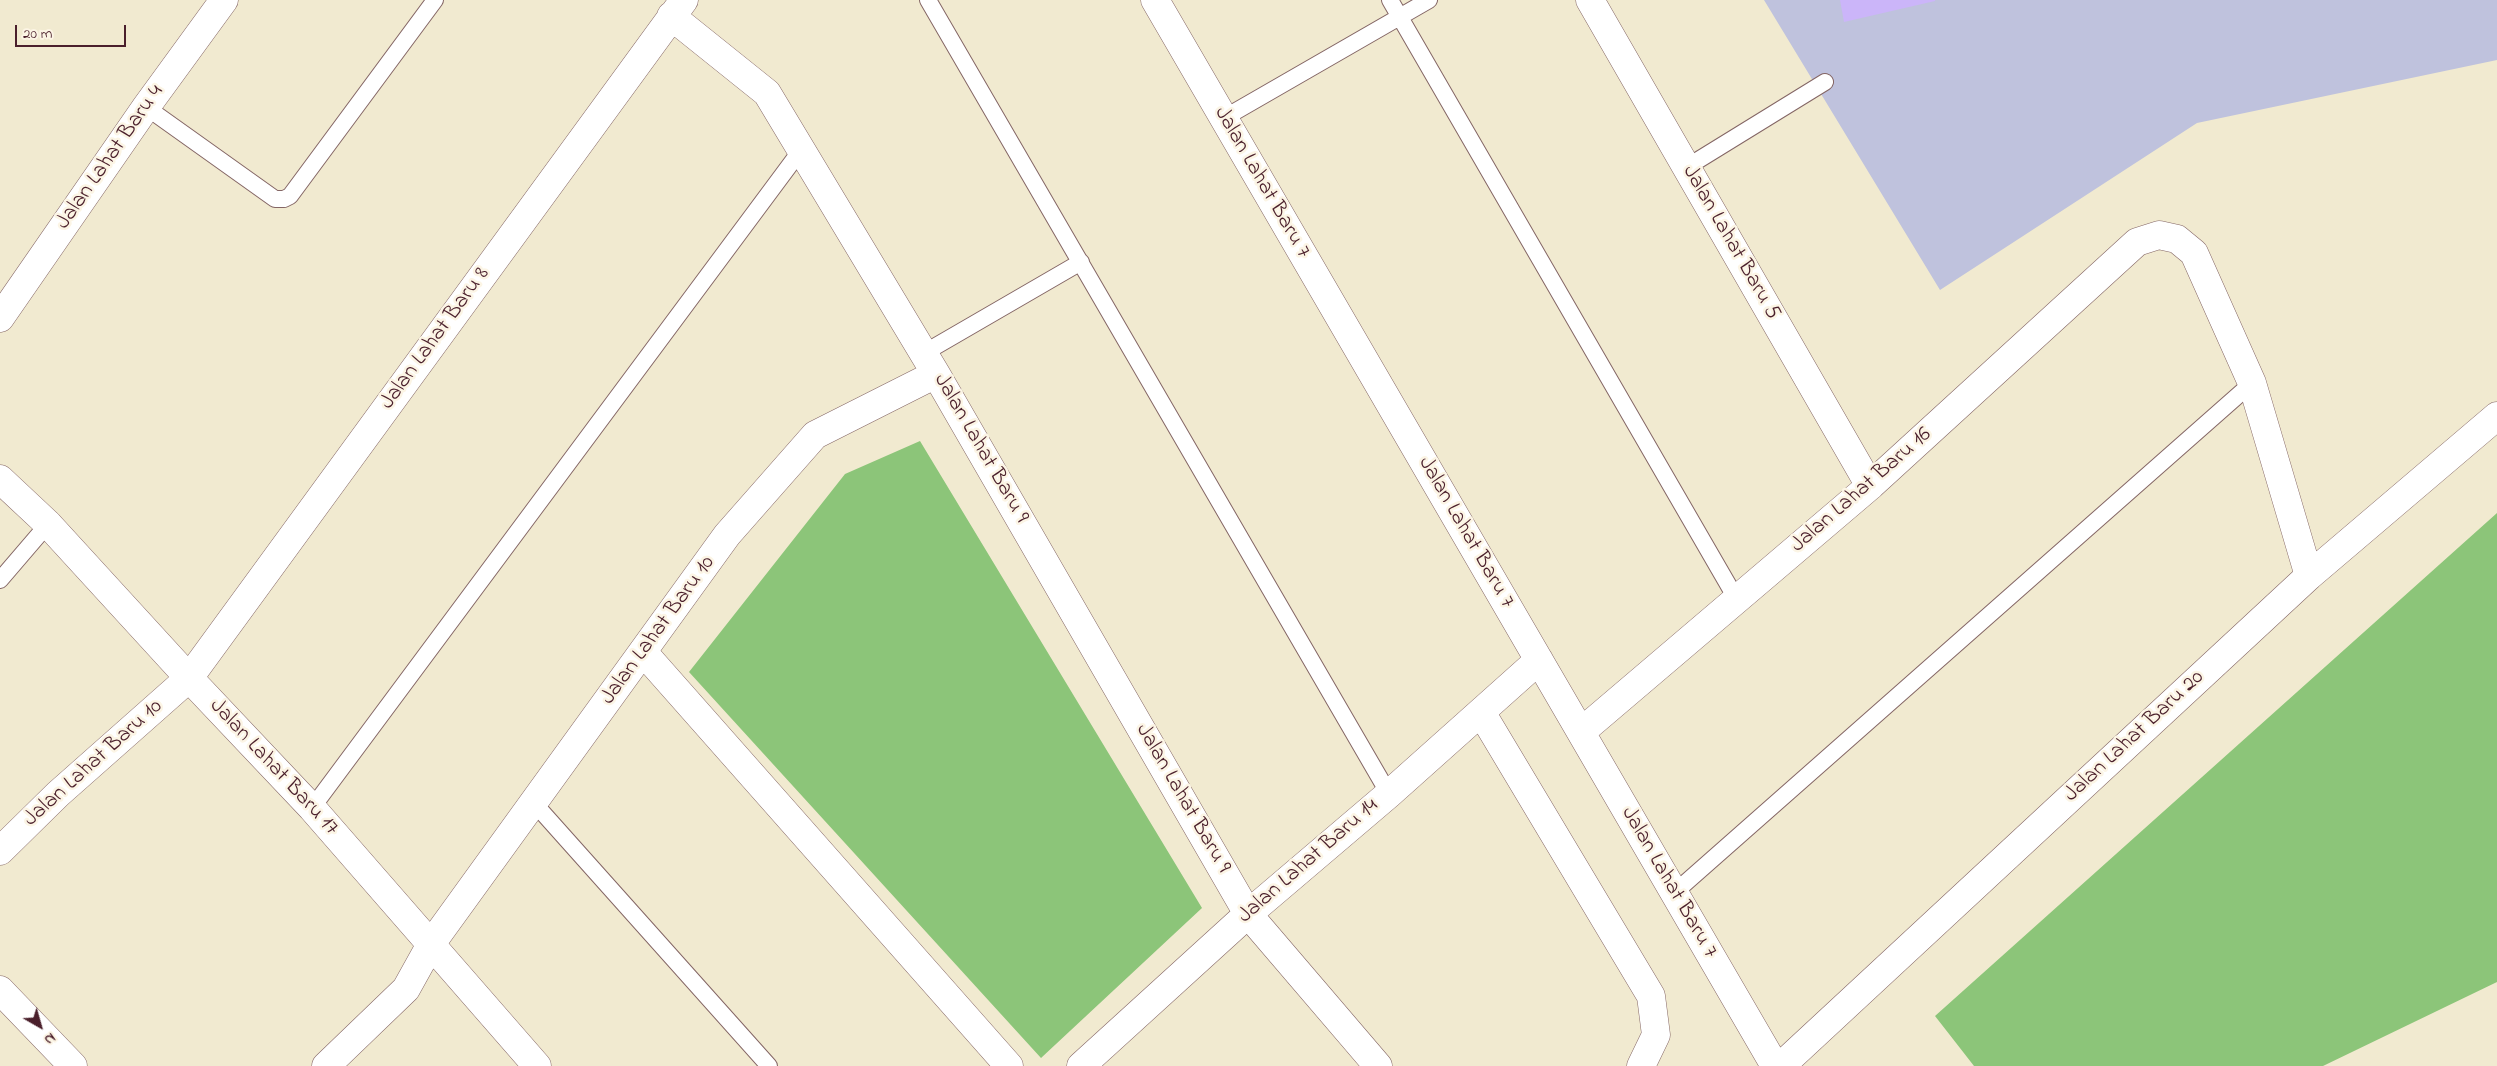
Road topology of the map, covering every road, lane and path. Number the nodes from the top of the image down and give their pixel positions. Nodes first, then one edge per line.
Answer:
1 (224, 0) edge
2 (435, 0) edge
3 (928, 0) edge
4 (1155, 0) edge
5 (1390, 0) edge
6 (1429, 0) edge
7 (1590, 0) edge
8 (678, 8) edge
9 (1400, 17) junction
10 (1825, 82) dead end
11 (146, 107) junction
12 (1224, 118) junction
13 (801, 150) junction
14 (1687, 167) junction
15 (1080, 262) junction
16 (0, 318) edge
17 (930, 363) junction
18 (2252, 383) junction
19 (2497, 416) edge
20 (0, 479) edge
21 (1870, 486) junction
22 (48, 524) junction
23 (2308, 576) junction
24 (0, 580) edge
25 (1737, 600) junction
26 (644, 653) junction
27 (1539, 660) junction
28 (189, 678) junction
29 (1481, 712) junction
30 (1581, 732) junction
31 (1389, 794) junction
32 (534, 803) junction
33 (312, 808) junction
34 (0, 851) edge
35 (1674, 893) junction
36 (1248, 914) junction
37 (432, 944) junction
38 (0, 990) edge
39 (1372, 1064) edge
40 (72, 1066) edge
41 (326, 1066) edge
42 (537, 1066) edge
43 (769, 1066) edge
44 (1009, 1066) edge
45 (1080, 1066) edge
46 (1640, 1066) edge
47 (1775, 1066) edge
48 (1781, 1066) edge

1 - 11 street, Jalan Lahat Baru 4
2 - 11 lane
3 - 15 lane
4 - 12 street, Jalan Lahat Baru 7
5 - 9 lane
6 - 9 lane
7 - 14 street, Jalan Lahat Baru 5
8 - 13 street, Jalan Lahat Baru 9
8 - 28 street, Jalan Lahat Baru 8
9 - 12 lane
9 - 25 lane
10 - 14 lane
11 - 16 street, Jalan Lahat Baru 4
12 - 27 street, Jalan Lahat Baru 7
13 - 17 street, Jalan Lahat Baru 9
13 - 33 lane
14 - 21 street, Jalan Lahat Baru 5
15 - 17 lane
15 - 31 lane
17 - 26 street, Jalan Lahat Baru 10
17 - 36 street, Jalan Lahat Baru 9
18 - 21 street, Jalan Lahat Baru 16
18 - 23 street
18 - 35 lane
19 - 23 street, Jalan Lahat Baru 20
20 - 22 street, Jalan Lahat Baru 17
21 - 25 street, Jalan Lahat Baru 16
22 - 24 lane
22 - 28 street, Jalan Lahat Baru 17
23 - 48 street, Jalan Lahat Baru 20
25 - 30 street, Jalan Lahat Baru 16
26 - 32 street, Jalan Lahat Baru 10
26 - 44 street
27 - 29 street, Jalan Lahat Baru 14
27 - 30 street, Jalan Lahat Baru 7
28 - 33 street, Jalan Lahat Baru 17
28 - 34 street, Jalan Lahat Baru 10
29 - 31 street, Jalan Lahat Baru 14
29 - 46 street
30 - 35 street, Jalan Lahat Baru 7
31 - 36 street, Jalan Lahat Baru 14
32 - 37 street, Jalan Lahat Baru 10
32 - 43 lane
33 - 37 street, Jalan Lahat Baru 17
35 - 47 street, Jalan Lahat Baru 7
36 - 39 street, Jalan Lahat Baru 9
36 - 45 street, Jalan Lahat Baru 14
37 - 41 street, Jalan Lahat Baru 10
37 - 42 street, Jalan Lahat Baru 17
38 - 40 street

